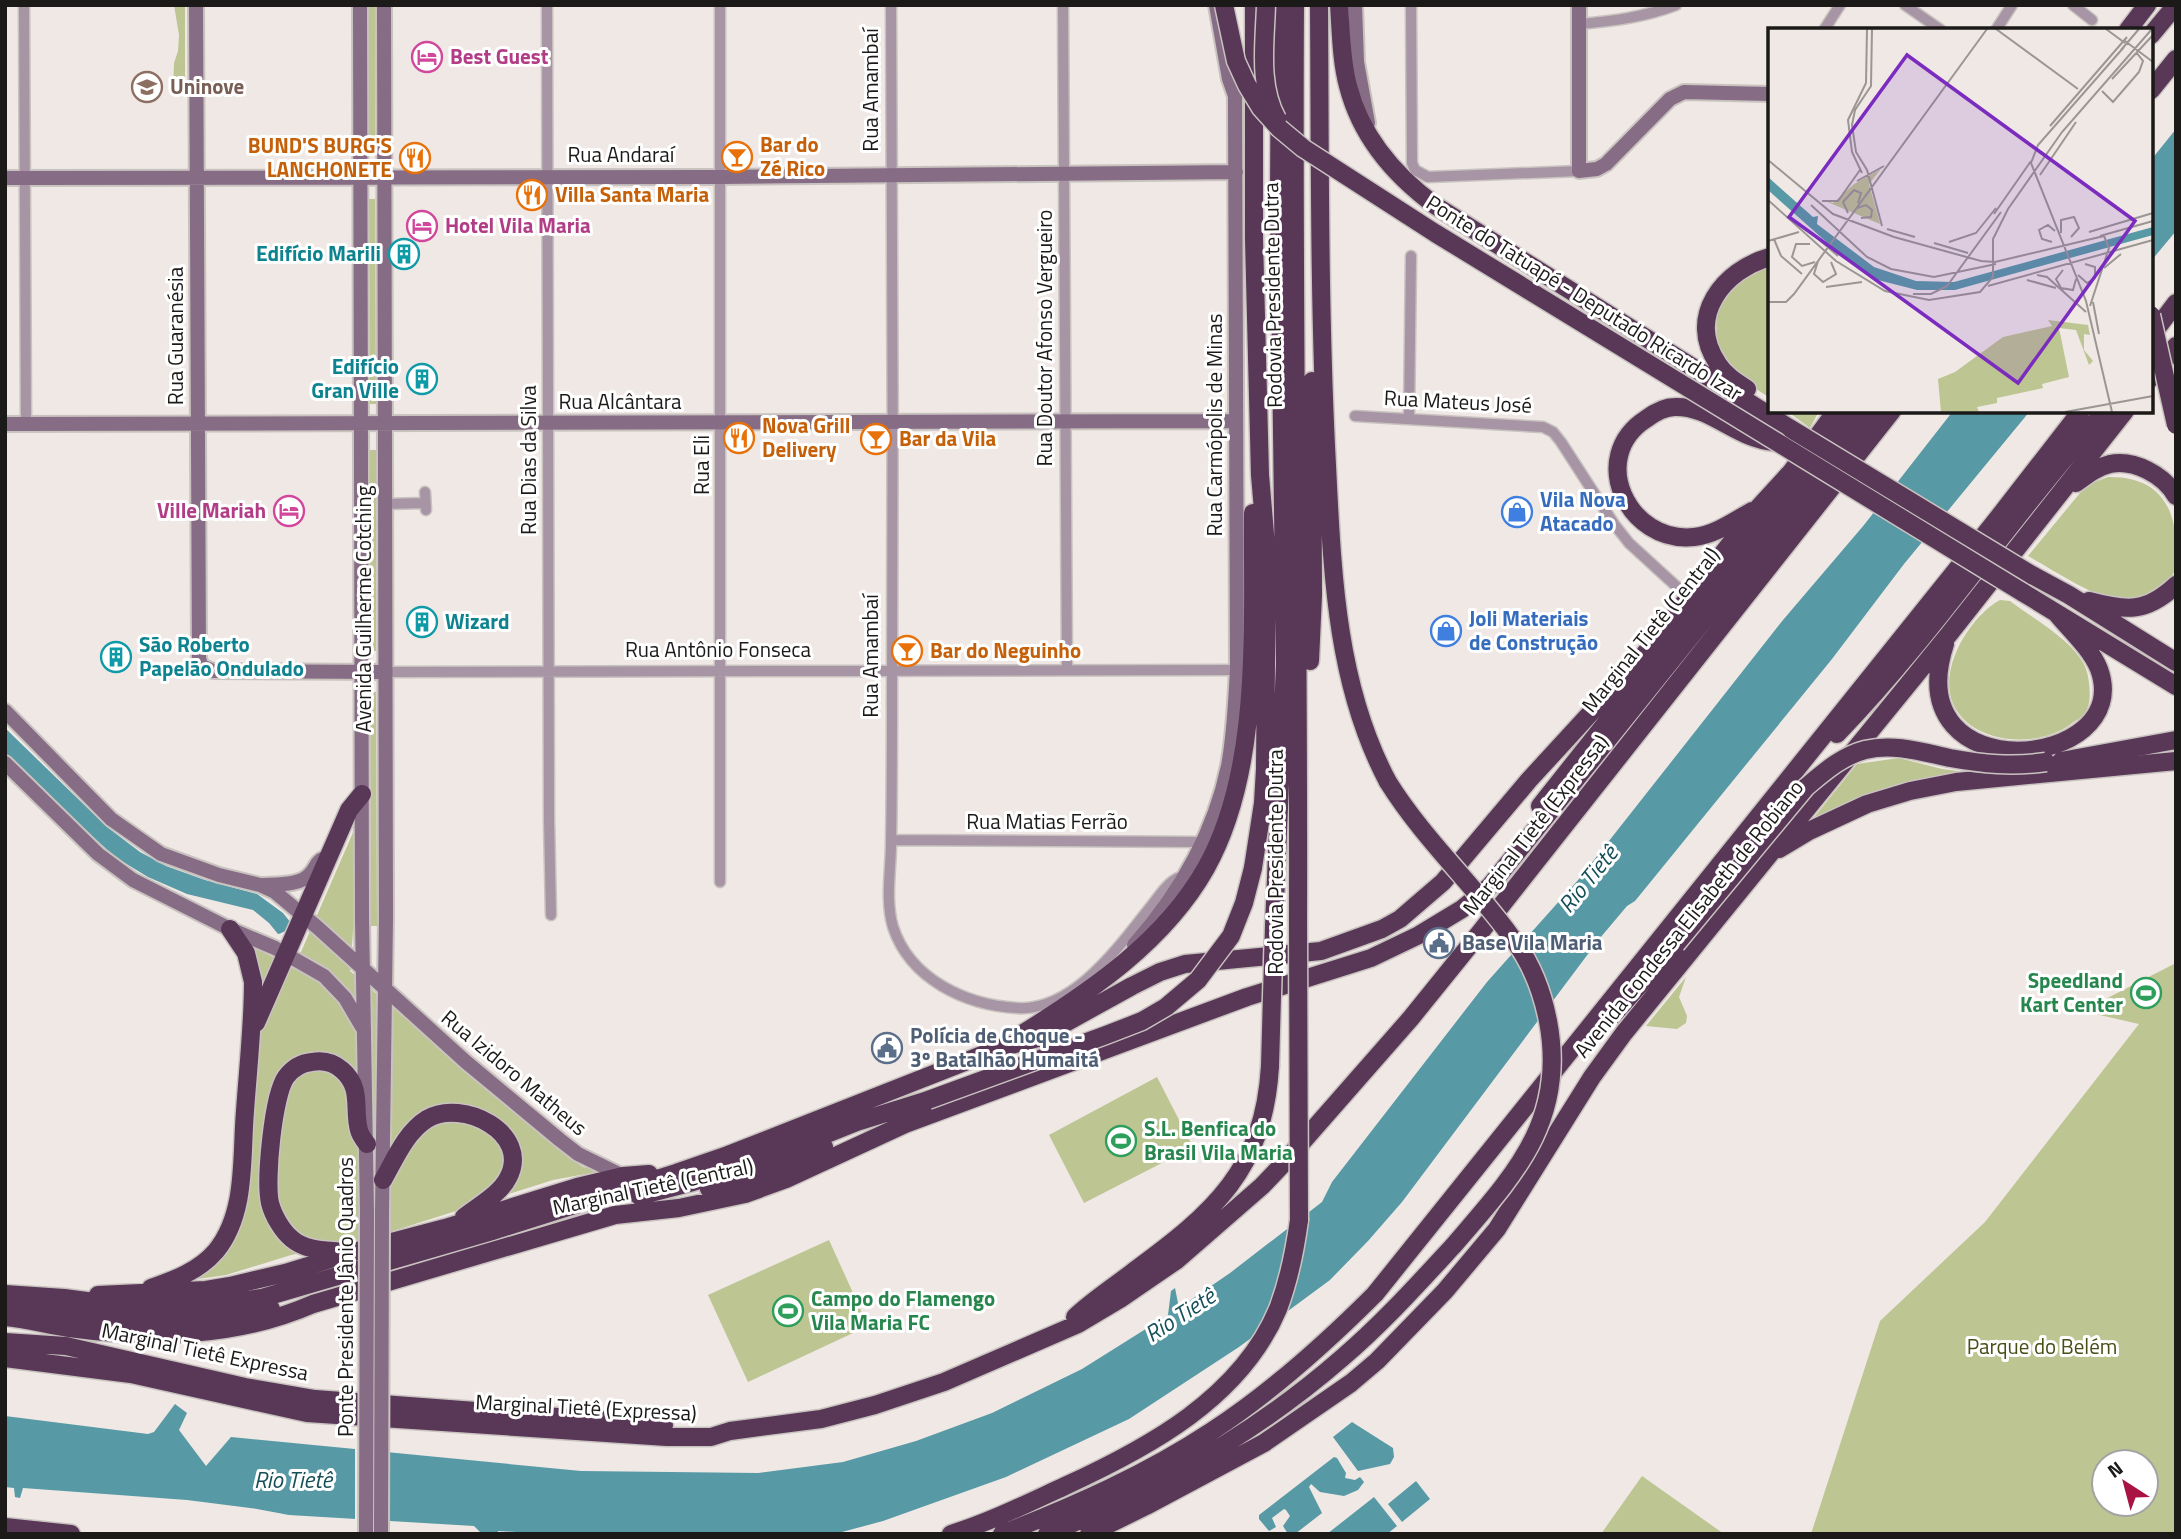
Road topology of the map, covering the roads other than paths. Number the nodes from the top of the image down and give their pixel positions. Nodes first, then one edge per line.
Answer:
1 (24, 5) edge
2 (196, 5) edge
3 (360, 5) edge
4 (384, 5) edge
5 (547, 5) edge
6 (720, 5) edge
7 (891, 5) edge
8 (1063, 5) edge
9 (1216, 5) edge
10 (1224, 5) edge
11 (1254, 5) edge
12 (1266, 5) edge
13 (1280, 5) edge
14 (1294, 5) edge
15 (1318, 5) edge
16 (1339, 5) edge
17 (1355, 5) edge
18 (1411, 5) edge
19 (1579, 5) edge
20 (1676, 5) edge
21 (1840, 5) edge
22 (1905, 5) edge
23 (2012, 5) edge
24 (2073, 5) edge
25 (2147, 5) edge
26 (2176, 5) edge
27 (2176, 16) edge
28 (2092, 20) dead end
29 (1580, 24) junction
30 (1825, 28) edge
31 (1938, 28) edge
32 (1997, 28) edge
33 (2129, 28) edge
34 (2153, 35) edge
35 (2153, 36) edge
36 (2176, 59) edge
37 (2153, 88) edge
38 (1768, 94) edge
39 (1319, 129) junction
40 (1285, 133) junction
41 (1372, 141) junction
42 (1579, 170) junction
43 (1236, 173) junction
44 (892, 175) junction
45 (1063, 175) junction
46 (548, 176) junction
47 (197, 177) junction
48 (360, 177) junction
49 (384, 177) junction
50 (720, 177) junction
51 (5, 178) edge
52 (25, 178) junction
53 (1412, 256) dead end
54 (1768, 258) edge
55 (2176, 292) edge
56 (2176, 303) edge
57 (2153, 320) edge
58 (2153, 324) edge
59 (2153, 333) edge
60 (2176, 333) edge
61 (2176, 346) edge
62 (2153, 358) edge
63 (2153, 375) edge
64 (1768, 404) edge
65 (1768, 412) edge
66 (1835, 413) edge
67 (1852, 413) edge
68 (1870, 413) edge
69 (1890, 413) edge
70 (2079, 413) edge
71 (2092, 413) edge
72 (2103, 413) edge
73 (2123, 413) edge
74 (1355, 415) dead end
75 (1409, 418) junction
76 (1235, 421) junction
77 (893, 422) junction
78 (1065, 422) junction
79 (1784, 422) edge
80 (721, 423) junction
81 (5, 424) edge
82 (197, 424) junction
83 (361, 424) junction
84 (384, 424) junction
85 (549, 424) junction
86 (26, 425) junction
87 (2176, 425) edge
88 (1773, 442) junction
89 (2074, 446) junction
90 (1260, 475) junction
91 (425, 492) dead end
92 (2059, 495) junction
93 (2176, 496) edge
94 (385, 504) junction
95 (1758, 508) junction
96 (2176, 585) edge
97 (2069, 595) junction
98 (1688, 597) junction
99 (2057, 614) junction
100 (1950, 633) junction
101 (1652, 662) junction
102 (2176, 662) edge
103 (201, 666) joint
104 (1067, 670) junction
105 (1237, 670) junction
106 (720, 671) junction
107 (892, 671) junction
108 (362, 672) junction
109 (385, 672) junction
110 (549, 672) junction
111 (2176, 686) edge
112 (5, 711) edge
113 (2176, 740) edge
114 (2176, 755) edge
115 (2176, 761) edge
116 (2053, 762) junction
117 (5, 763) edge
118 (1788, 779) junction
119 (362, 794) junction
120 (1299, 797) junction
121 (1493, 822) junction
122 (892, 840) junction
123 (1202, 842) junction
124 (329, 856) junction
125 (1767, 857) junction
126 (1185, 876) junction
127 (1486, 881) junction
128 (720, 882) dead end
129 (260, 885) junction
130 (303, 915) junction
131 (551, 915) dead end
132 (230, 929) junction
133 (286, 954) junction
134 (363, 970) junction
135 (1100, 982) junction
136 (385, 990) junction
137 (364, 1031) junction
138 (252, 1033) junction
139 (1582, 1037) junction
140 (1000, 1048) junction
141 (922, 1102) junction
142 (367, 1144) junction
143 (680, 1171) junction
144 (624, 1176) junction
145 (383, 1180) junction
146 (382, 1212) joint
147 (615, 1215) junction
148 (455, 1225) junction
149 (492, 1231) junction
150 (350, 1253) junction
151 (1396, 1268) junction
152 (1416, 1286) junction
153 (137, 1293) junction
154 (5, 1294) edge
155 (64, 1298) junction
156 (313, 1304) junction
157 (5, 1305) edge
158 (5, 1317) edge
159 (5, 1332) edge
160 (1060, 1332) junction
161 (5, 1342) edge
162 (66, 1346) junction
163 (5, 1358) edge
164 (730, 1431) junction
165 (1226, 1465) junction
166 (1188, 1466) junction
167 (5, 1527) edge
168 (954, 1533) edge
169 (71, 1534) edge
170 (366, 1534) edge
171 (381, 1534) edge
172 (1002, 1534) edge
173 (1047, 1534) edge
174 (1089, 1534) edge

1 - 52 street
2 - 47 main road, Rua Guaranésia
3 - 48 main road, Avenida Guilherme Cotching
4 - 49 main road, Avenida Guilherme Cotching
5 - 46 street, Rua Dias da Silva
6 - 50 street, Rua Eli
7 - 44 street, Rua Amambaí
8 - 45 street, Rua Doutor Afonso Vergueiro
9 - 43 main road, Rua Carmópolis de Minas
10 - 40 highway, Ponte do Tatuapé - Deputado Ricardo Izar, bridge
11 - 90 highway, Rodovia Presidente Dutra
12 - 40 highway, bridge
13 - 160 highway, Rodovia Presidente Dutra, bridge
14 - 120 highway, Rodovia Presidente Dutra
15 - 39 highway
16 - 41 highway, Ponte do Tatuapé - Deputado Ricardo Izar
17 - 41 main road
18 - 42 street
19 - 29 main road
20 - 29 street
21 - 30 street
22 - 31 street
23 - 32 street
24 - 28 street
25 - 33 highway
26 - 34 highway
27 - 35 highway
29 - 42 main road
36 - 37 highway
38 - 42 main road
39 - 120 highway
39 - 152 highway, bridge
40 - 88 highway, Ponte do Tatuapé - Deputado Ricardo Izar, bridge
41 - 65 highway, Ponte do Tatuapé - Deputado Ricardo Izar
43 - 45 main road, Rua Andaraí
43 - 76 main road, Rua Carmópolis de Minas
44 - 45 main road, Rua Andaraí
44 - 50 main road, Rua Andaraí
44 - 77 street, Rua Amambaí
45 - 78 street, Rua Doutor Afonso Vergueiro
46 - 49 main road, Rua Andaraí
46 - 50 main road, Rua Andaraí
46 - 85 street, Rua Dias da Silva
47 - 48 main road, Rua Andaraí
47 - 52 main road, Rua Andaraí
47 - 82 main road, Rua Guaranésia
48 - 49 main road, Rua Andaraí
48 - 83 main road, Avenida Guilherme Cotching
49 - 84 main road, Avenida Guilherme Cotching
50 - 80 street, Rua Eli
51 - 52 main road, Rua Andaraí
52 - 86 street
53 - 75 street
54 - 64 highway
55 - 57 highway
56 - 59 highway
58 - 87 highway, bridge
60 - 62 highway
61 - 63 highway
66 - 95 highway
67 - 101 highway, Marginal Tietê (Central)
68 - 127 highway, Marginal Tietê (Central)
69 - 160 highway, Marginal Tietê (Expressa)
70 - 118 highway
71 - 89 highway
72 - 89 highway
73 - 92 highway, Avenida Condessa Elisabeth de Robiano
74 - 75 street, Rua Mateus José
75 - 98 street, Rua Mateus José
76 - 78 main road, Rua Alcântara
76 - 105 main road, Rua Carmópolis de Minas
77 - 78 main road, Rua Alcântara
77 - 80 main road, Rua Alcântara
77 - 107 street, Rua Amambaí
78 - 104 street, Rua Doutor Afonso Vergueiro
79 - 97 highway, Ponte do Tatuapé - Deputado Ricardo Izar, bridge
80 - 85 main road, Rua Alcântara
80 - 106 street, Rua Eli
81 - 86 main road, Rua Alcântara
82 - 83 main road, Rua Alcântara
82 - 86 main road, Rua Alcântara
82 - 103 main road, Rua Guaranésia
83 - 84 main road, Rua Alcântara
83 - 108 main road, Avenida Guilherme Cotching
84 - 85 main road, Rua Alcântara
84 - 94 main road, Avenida Guilherme Cotching
85 - 110 street, Rua Dias da Silva
88 - 95 highway
88 - 99 highway, Ponte do Tatuapé - Deputado Ricardo Izar, bridge
89 - 118 highway
90 - 135 highway
90 - 141 highway, bridge
91 - 94 street
92 - 93 highway
92 - 100 highway, Avenida Condessa Elisabeth de Robiano
94 - 109 main road, Avenida Guilherme Cotching
95 - 98 highway
96 - 97 highway
97 - 102 highway
98 - 121 highway
99 - 100 highway
99 - 111 highway, Ponte do Tatuapé - Deputado Ricardo Izar
100 - 125 highway, Avenida Condessa Elisabeth de Robiano
101 - 121 highway
101 - 127 highway, Marginal Tietê (Central)
103 - 108 main road, Rua Antônio Fonseca
104 - 105 street, Rua Antônio Fonseca
104 - 107 street, Rua Antônio Fonseca
105 - 123 main road, Rua Carmópolis de Minas
106 - 107 street, Rua Antônio Fonseca
106 - 110 street, Rua Antônio Fonseca
106 - 128 street, Rua Eli
107 - 122 street, Rua Amambaí
108 - 109 main road, Rua Antônio Fonseca
108 - 119 main road, Avenida Guilherme Cotching
109 - 110 street, Rua Antônio Fonseca
109 - 136 main road, Avenida Guilherme Cotching
110 - 131 street, Rua Dias da Silva
112 - 129 main road
113 - 116 highway
114 - 116 highway
115 - 125 highway
116 - 139 highway, bridge
117 - 132 main road
118 - 139 highway
119 - 124 highway
119 - 134 main road, Avenida Guilherme Cotching
120 - 168 highway, Rodovia Presidente Dutra, bridge
121 - 140 highway
122 - 123 street, Rua Matias Ferrão
122 - 126 street, Rua Amambaí
123 - 126 main road, Rua Amambaí
124 - 129 main road
124 - 130 highway
125 - 165 highway, Avenida Condessa Elisabeth de Robiano
126 - 135 main road, Rua Amambaí
127 - 147 highway, Marginal Tietê (Central)
129 - 130 main road, Rua Izidoro Matheus
130 - 133 highway
130 - 134 main road, Rua Izidoro Matheus
132 - 133 main road
132 - 138 highway
133 - 137 main road
133 - 138 highway
134 - 136 main road, Rua Izidoro Matheus
134 - 137 main road, Avenida Guilherme Cotching
135 - 140 highway
136 - 144 main road, Rua Izidoro Matheus
136 - 145 main road, Avenida Guilherme Cotching
137 - 142 main road, Avenida Guilherme Cotching
138 - 153 highway
139 - 151 highway
140 - 143 highway
141 - 147 highway
141 - 149 highway
142 - 150 highway
142 - 170 main road, Ponte Presidente Jânio Quadros, bridge
143 - 144 highway
143 - 149 highway
144 - 148 highway
145 - 146 main road, Avenida Guilherme Cotching
145 - 148 highway
146 - 171 main road, Ponte Presidente Jânio Quadros, bridge
147 - 156 highway, Marginal Tietê (Central)
148 - 150 highway
149 - 155 highway
150 - 153 highway
151 - 166 highway
151 - 172 highway
152 - 165 highway
152 - 166 highway
153 - 155 highway
154 - 155 highway
156 - 157 highway
156 - 158 highway, Marginal Tietê (Central)
159 - 162 highway
160 - 164 highway, Marginal Tietê (Expressa)
161 - 162 highway, Marginal Tietê Expressa
162 - 164 highway, Marginal Tietê Expressa
163 - 164 highway, Marginal Tietê (Expressa)
165 - 174 highway, Avenida Condessa Elisabeth de Robiano
166 - 173 highway
167 - 169 highway

